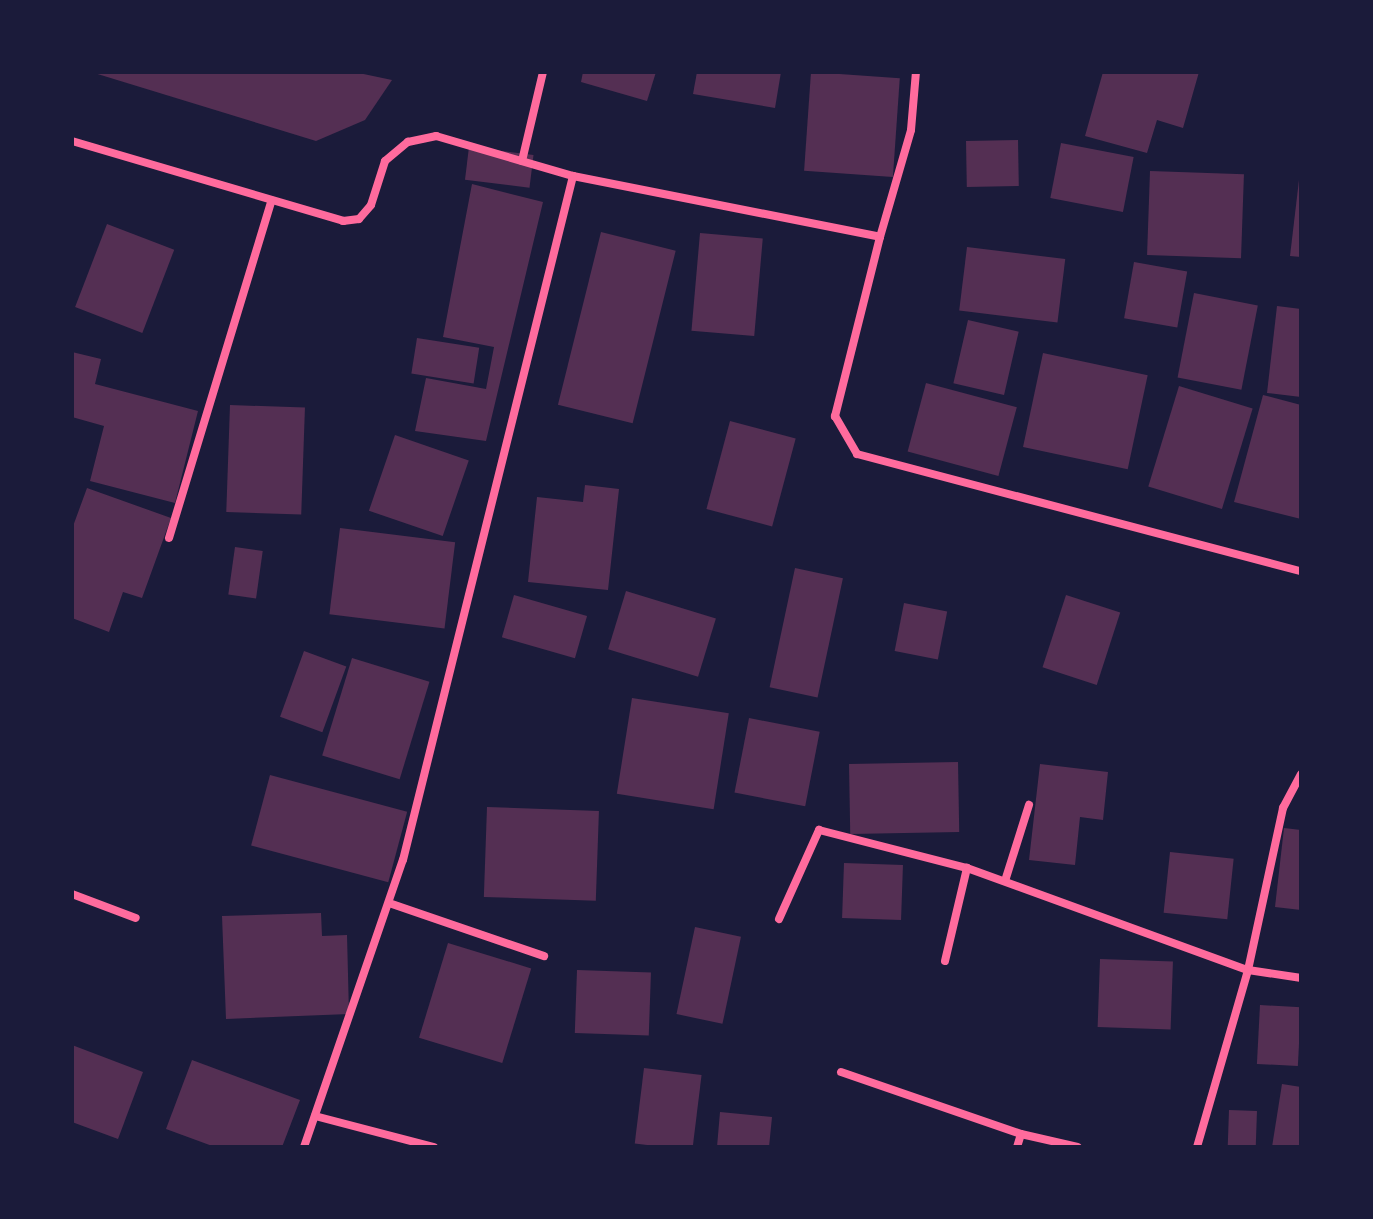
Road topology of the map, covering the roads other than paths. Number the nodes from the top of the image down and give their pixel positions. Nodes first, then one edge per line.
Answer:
1 (543, 72) edge
2 (916, 72) edge
3 (72, 141) edge
4 (522, 161) junction
5 (573, 176) junction
6 (272, 200) junction
7 (880, 237) junction
8 (169, 538) dead end
9 (1301, 571) edge
10 (1301, 774) edge
11 (1029, 805) dead end
12 (967, 868) junction
13 (1005, 881) junction
14 (72, 894) edge
15 (389, 903) junction
16 (136, 918) dead end
17 (779, 919) dead end
18 (544, 956) dead end
19 (945, 961) dead end
20 (1248, 970) junction
21 (1301, 978) edge
22 (841, 1072) dead end
23 (315, 1116) junction
24 (1021, 1134) junction
25 (304, 1147) edge
26 (434, 1147) edge
27 (1017, 1147) edge
28 (1078, 1147) edge
29 (1197, 1147) edge

1 - 4 street
2 - 7 street
3 - 6 street
4 - 5 street
4 - 6 street
5 - 7 street
5 - 15 street
6 - 8 street
7 - 9 street
10 - 20 street
11 - 13 street
12 - 13 street
12 - 17 street
12 - 19 street
13 - 20 street
14 - 16 street
15 - 18 street
15 - 23 street
20 - 21 street
20 - 29 street
22 - 24 street
23 - 25 street
23 - 26 street
24 - 27 street
24 - 28 street

